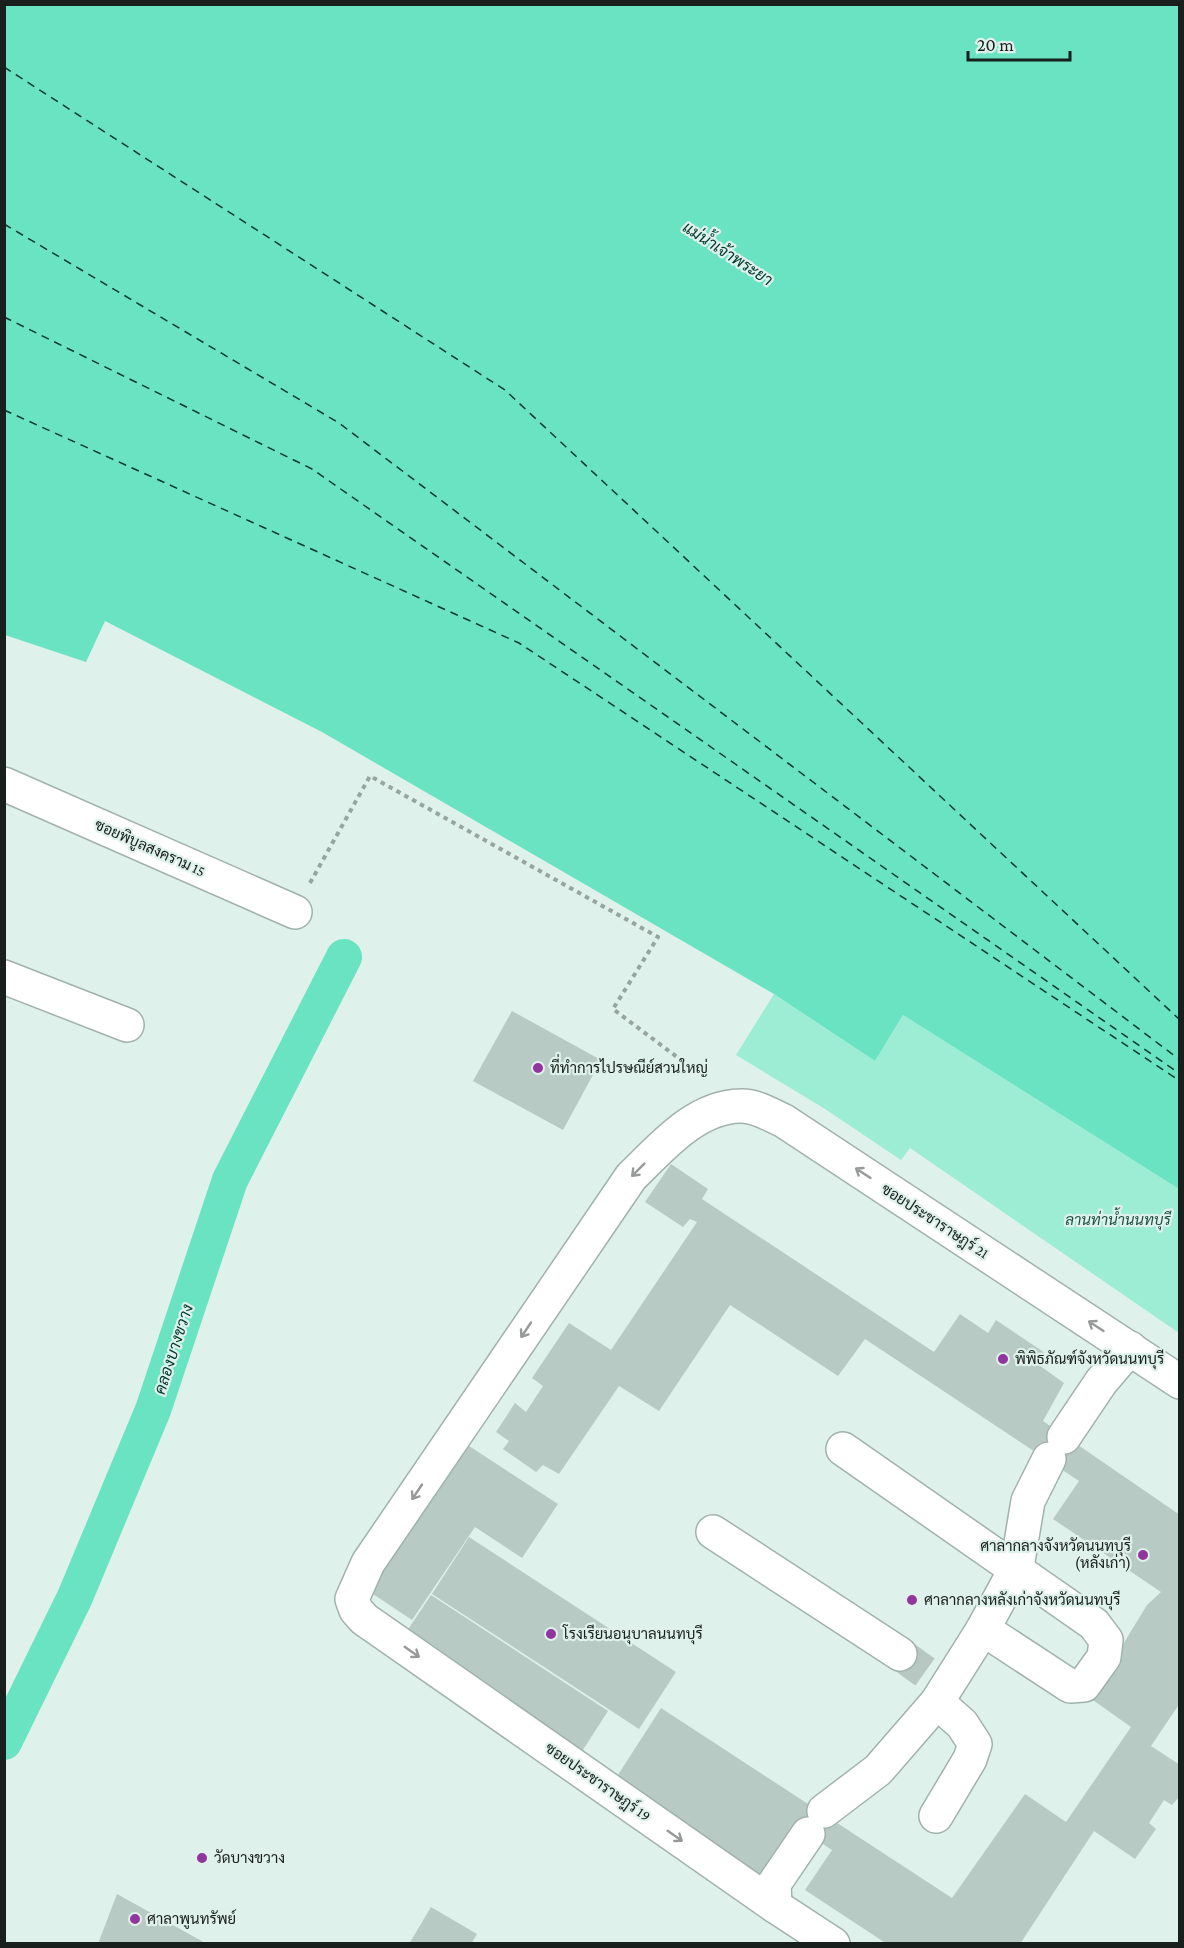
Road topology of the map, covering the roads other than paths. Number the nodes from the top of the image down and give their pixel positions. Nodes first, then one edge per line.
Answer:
1 (4, 784) edge
2 (295, 912) road end
3 (4, 977) edge
4 (127, 1025) dead end
5 (1130, 1348) junction
6 (1179, 1382) edge
7 (843, 1449) dead end
8 (713, 1532) dead end
9 (1017, 1567) junction
10 (364, 1618) joint
11 (983, 1629) junction
12 (928, 1679) junction
13 (936, 1816) dead end
14 (775, 1906) junction
15 (833, 1944) edge

1 - 2 street, ซอยพิบูลสงคราม 15
3 - 4 street
5 - 6 street, ซอยประชาราษฎร์ 21
5 - 9 street
5 -> 10 street, ซอยประชาราษฎร์ 21
7 - 9 street
8 - 12 street
9 - 11 street
9 - 11 street
10 -> 14 street, ซอยประชาราษฎร์ 19
11 - 12 street
12 - 13 street
12 - 14 street
14 - 15 street, ซอยประชาราษฎร์ 19

